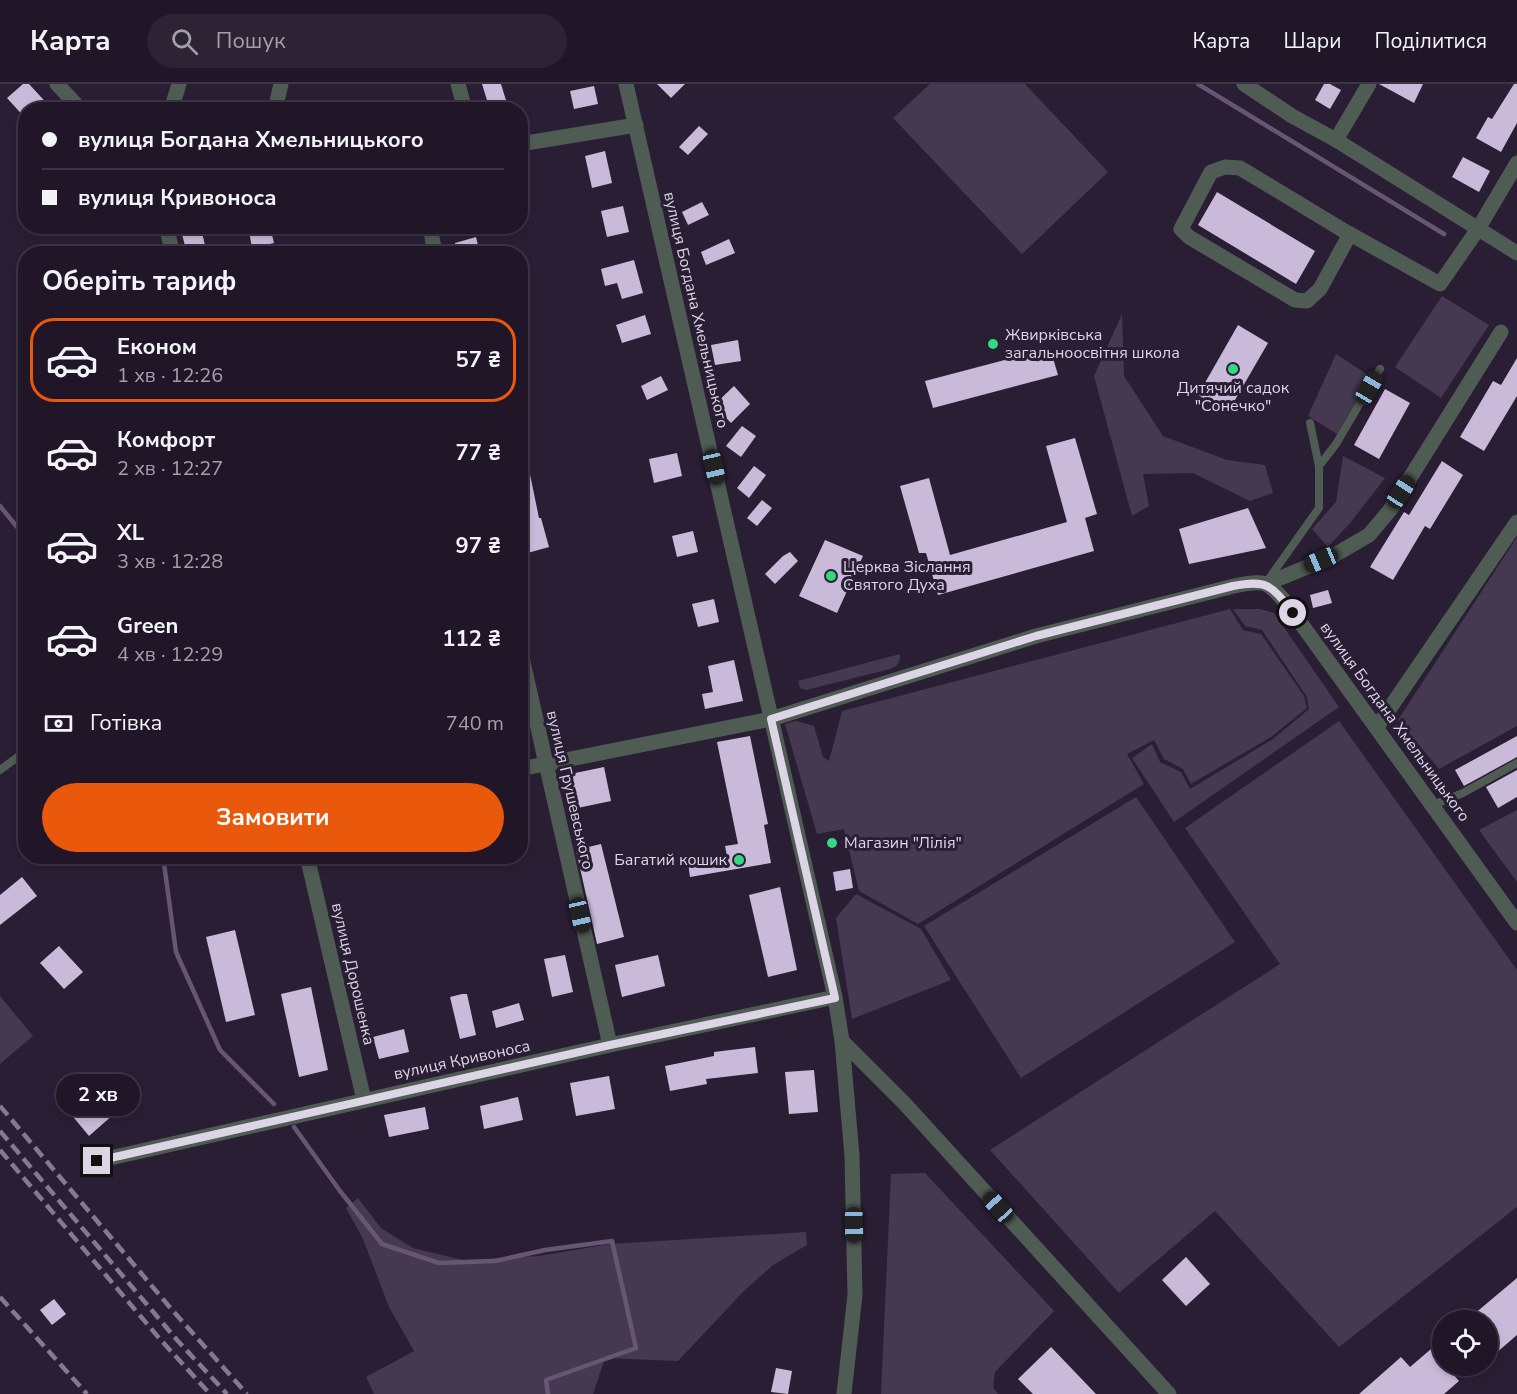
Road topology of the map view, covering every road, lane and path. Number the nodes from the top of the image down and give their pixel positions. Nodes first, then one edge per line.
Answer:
1 (57, 84) edge
2 (179, 84) edge
3 (281, 84) edge
4 (458, 84) edge
5 (626, 84) edge
6 (1244, 84) edge
7 (1369, 84) edge
8 (74, 102) edge
9 (173, 102) edge
10 (277, 102) edge
11 (463, 102) edge
12 (636, 125) junction
13 (1336, 140) junction
14 (528, 143) edge
15 (1517, 163) edge
16 (1478, 229) junction
17 (1350, 234) junction
18 (1517, 253) edge
19 (1501, 332) dead end
20 (1380, 369) dead end
21 (1310, 423) dead end
22 (1319, 466) junction
23 (1517, 522) edge
24 (1266, 584) junction
25 (528, 685) edge
26 (771, 719) junction
27 (1377, 727) junction
28 (18, 756) edge
29 (1517, 762) edge
30 (545, 763) junction
31 (528, 766) edge
32 (0, 770) edge
33 (1433, 805) junction
34 (309, 864) edge
35 (1517, 923) edge
36 (835, 998) junction
37 (842, 1041) junction
38 (610, 1045) junction
39 (364, 1100) junction
40 (97, 1161) dead end
41 (844, 1394) edge
42 (1169, 1394) edge

1 - 8 street
2 - 9 street
3 - 10 street
4 - 11 street
5 - 12 street, вулиця Богдана Хмельницького
6 - 13 street
7 - 13 street
12 - 14 street
12 - 26 street, вулиця Богдана Хмельницького
13 - 16 street
15 - 16 street
16 - 17 street
16 - 18 street
17 - 17 street
19 - 24 street
20 - 22 lane
21 - 22 lane
22 - 24 lane
23 - 27 street
24 - 26 street
24 - 27 street, вулиця Богдана Хмельницького
25 - 30 street, вулиця Грушевського
26 - 30 street
26 - 36 street, вулиця Богдана Хмельницького
27 - 33 street, вулиця Богдана Хмельницького
28 - 32 lane
29 - 33 lane
30 - 31 street
30 - 38 street, вулиця Грушевського
33 - 35 street, вулиця Богдана Хмельницького
34 - 39 street, вулиця Дорошенка
36 - 37 street, вулиця Богдана Хмельницького
36 - 38 street, вулиця Кривоноса
37 - 41 street, вулиця Богдана Хмельницького
37 - 42 street
38 - 39 street, вулиця Кривоноса
39 - 40 street, вулиця Кривоноса

